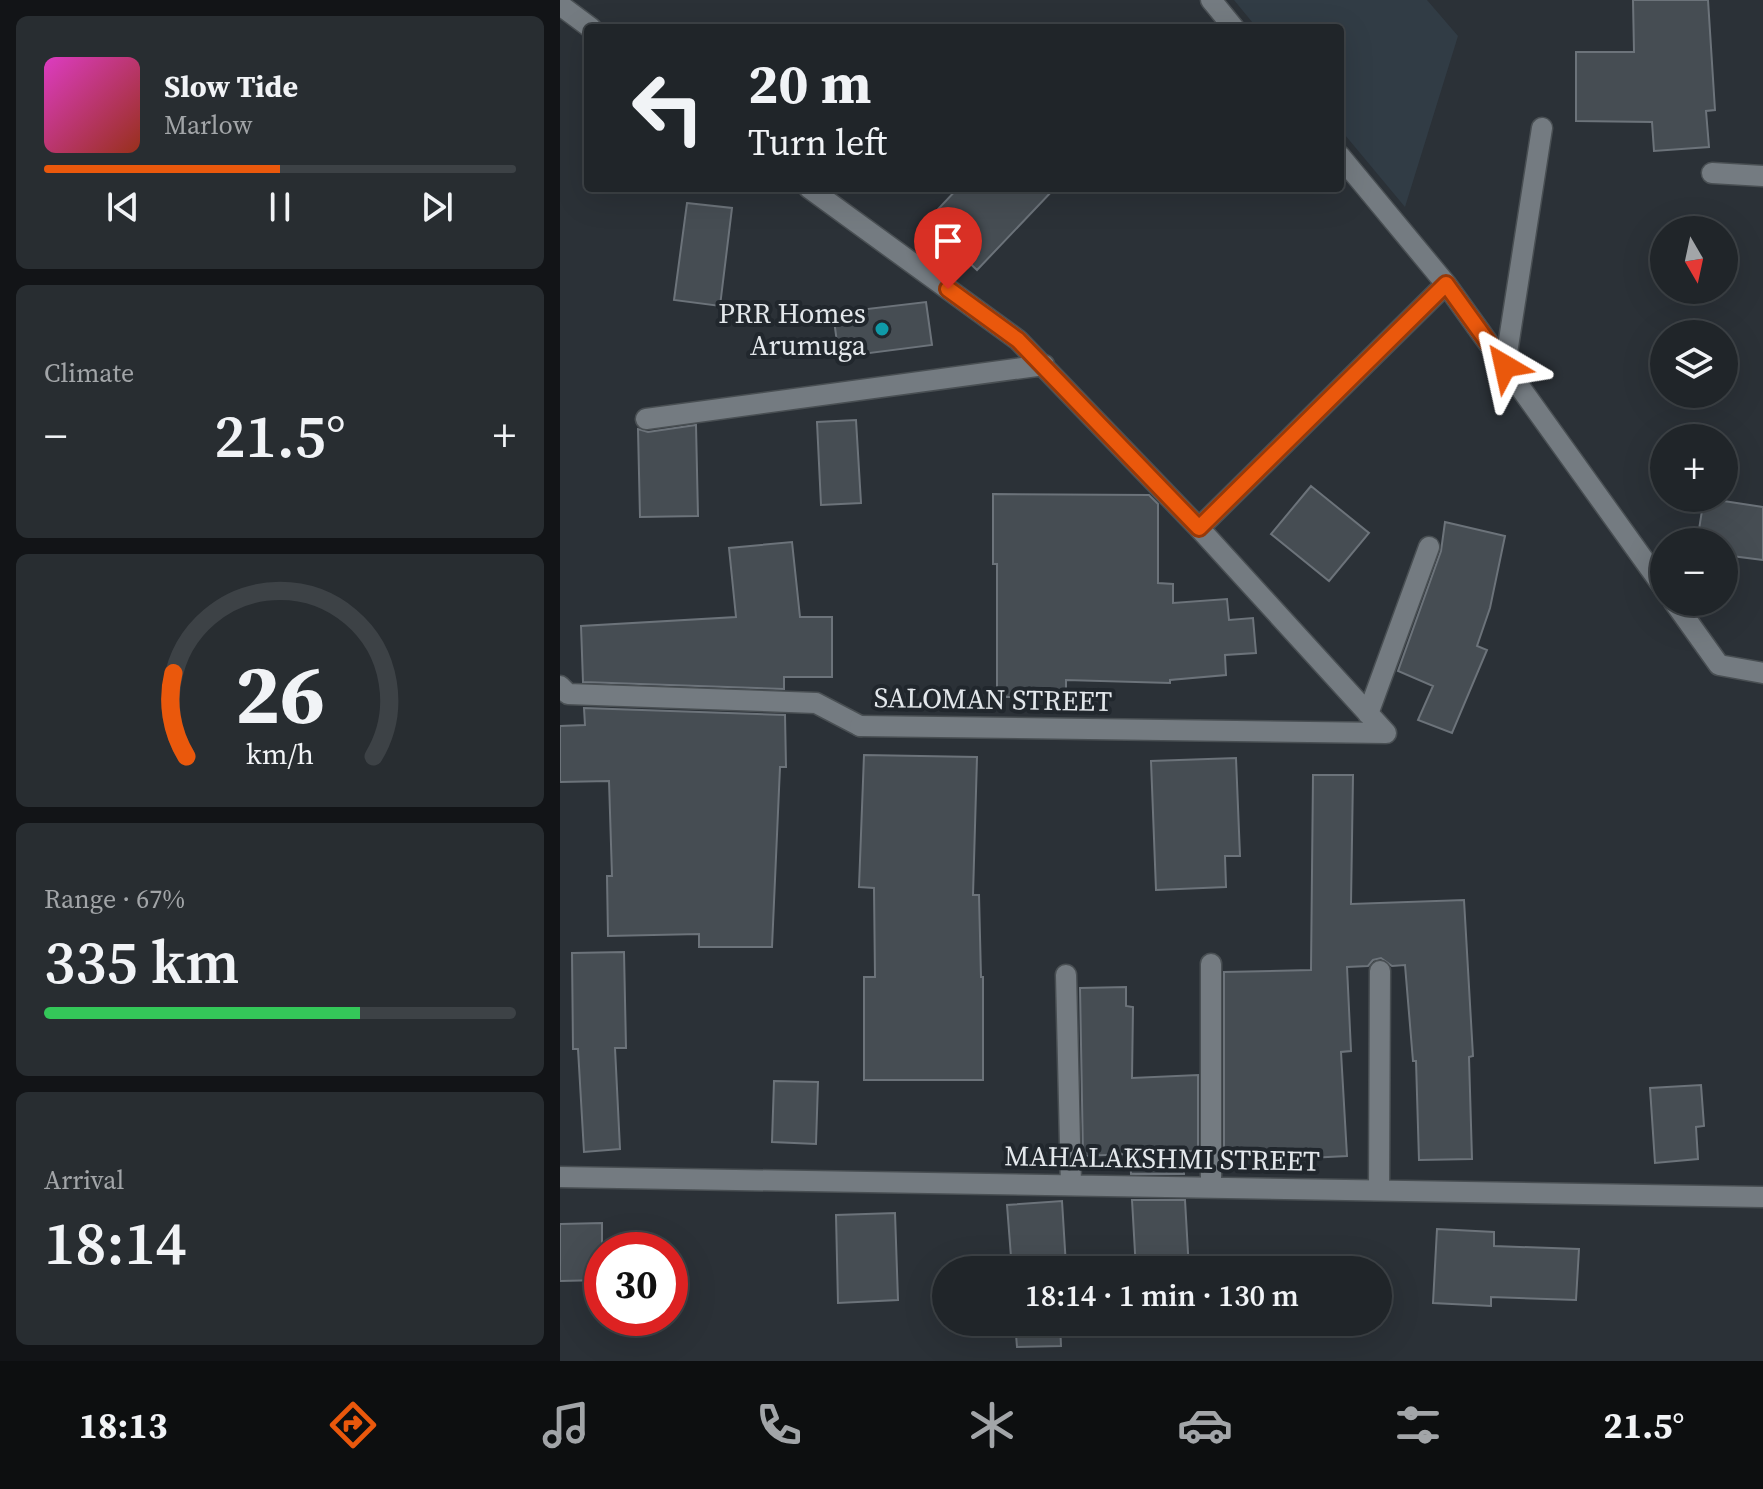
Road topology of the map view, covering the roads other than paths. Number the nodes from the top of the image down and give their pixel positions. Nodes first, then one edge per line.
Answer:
1 (1211, 0) edge
2 (560, 5) edge
3 (586, 24) edge
4 (1231, 24) edge
5 (1542, 128) dead end
6 (1344, 161) edge
7 (1712, 173) dead end
8 (1763, 176) edge
9 (814, 192) edge
10 (1446, 284) junction
11 (1044, 365) junction
12 (1505, 366) junction
13 (646, 419) dead end
14 (1199, 528) junction
15 (1429, 547) dead end
16 (1650, 568) edge
17 (1684, 616) edge
18 (1763, 673) edge
19 (560, 686) edge
20 (1368, 714) junction
21 (1211, 964) dead end
22 (1380, 971) dead end
23 (1066, 975) dead end
24 (560, 1177) edge
25 (1071, 1185) junction
26 (1211, 1187) junction
27 (1379, 1190) junction
28 (1763, 1197) edge

1 - 4 street
2 - 3 street
5 - 12 street
6 - 10 street
7 - 8 street
9 - 11 street
10 - 12 street
10 - 14 street
11 - 13 street
11 - 14 street
12 - 16 street
14 - 20 street
15 - 20 street
17 - 18 street
19 - 20 street, SALOMAN STREET
21 - 26 street
22 - 27 street
23 - 25 street
24 - 25 street, MAHALAKSHMI STREET
25 - 26 street, MAHALAKSHMI STREET
26 - 27 street, MAHALAKSHMI STREET
27 - 28 street, MAHALAKSHMI STREET

